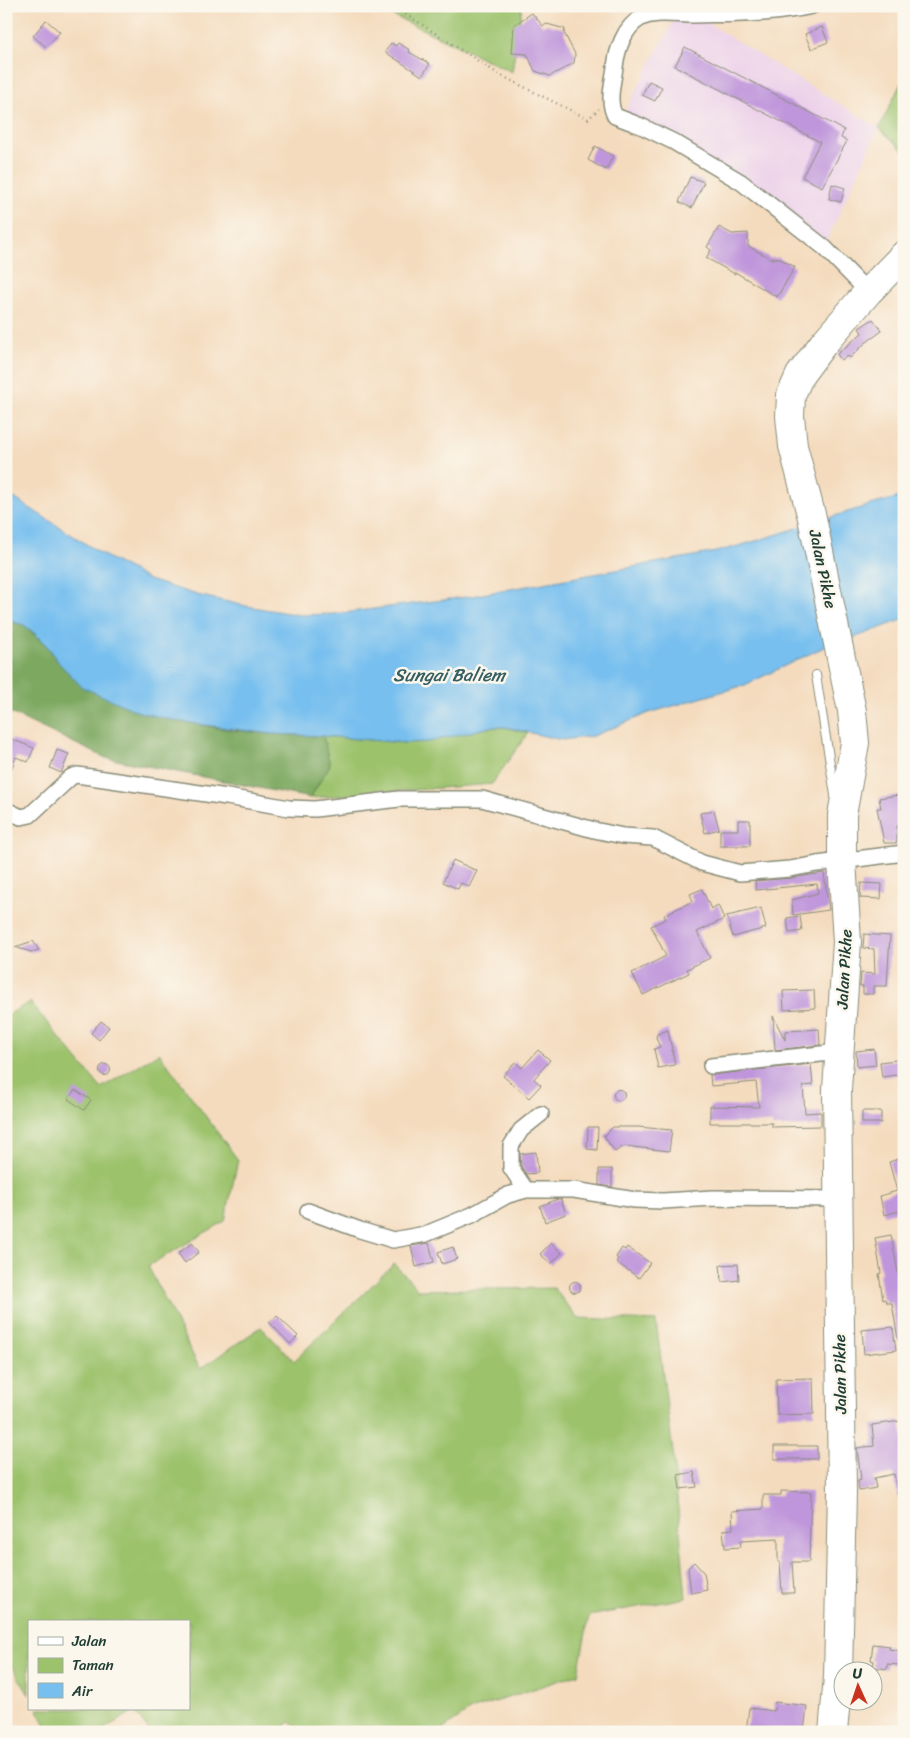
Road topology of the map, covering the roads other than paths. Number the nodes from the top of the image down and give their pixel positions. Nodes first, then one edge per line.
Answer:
1 (812, 6) edge
2 (904, 255) edge
3 (868, 292) junction
4 (816, 675) dead end
5 (6, 810) edge
6 (842, 816) junction
7 (904, 853) edge
8 (842, 861) junction
9 (839, 1052) junction
10 (711, 1066) dead end
11 (541, 1114) dead end
12 (526, 1190) junction
13 (838, 1199) junction
14 (308, 1211) dead end
15 (833, 1732) edge

1 - 3 street
2 - 3 highway, Jalan Pikhe
3 - 6 highway, Jalan Pikhe
4 - 6 lane
5 - 8 street
6 - 8 highway, Jalan Pikhe
7 - 8 street
8 - 9 highway, Jalan Pikhe
9 - 10 street
9 - 13 highway, Jalan Pikhe
11 - 12 street
12 - 13 street
12 - 14 street
13 - 15 highway, Jalan Pikhe

